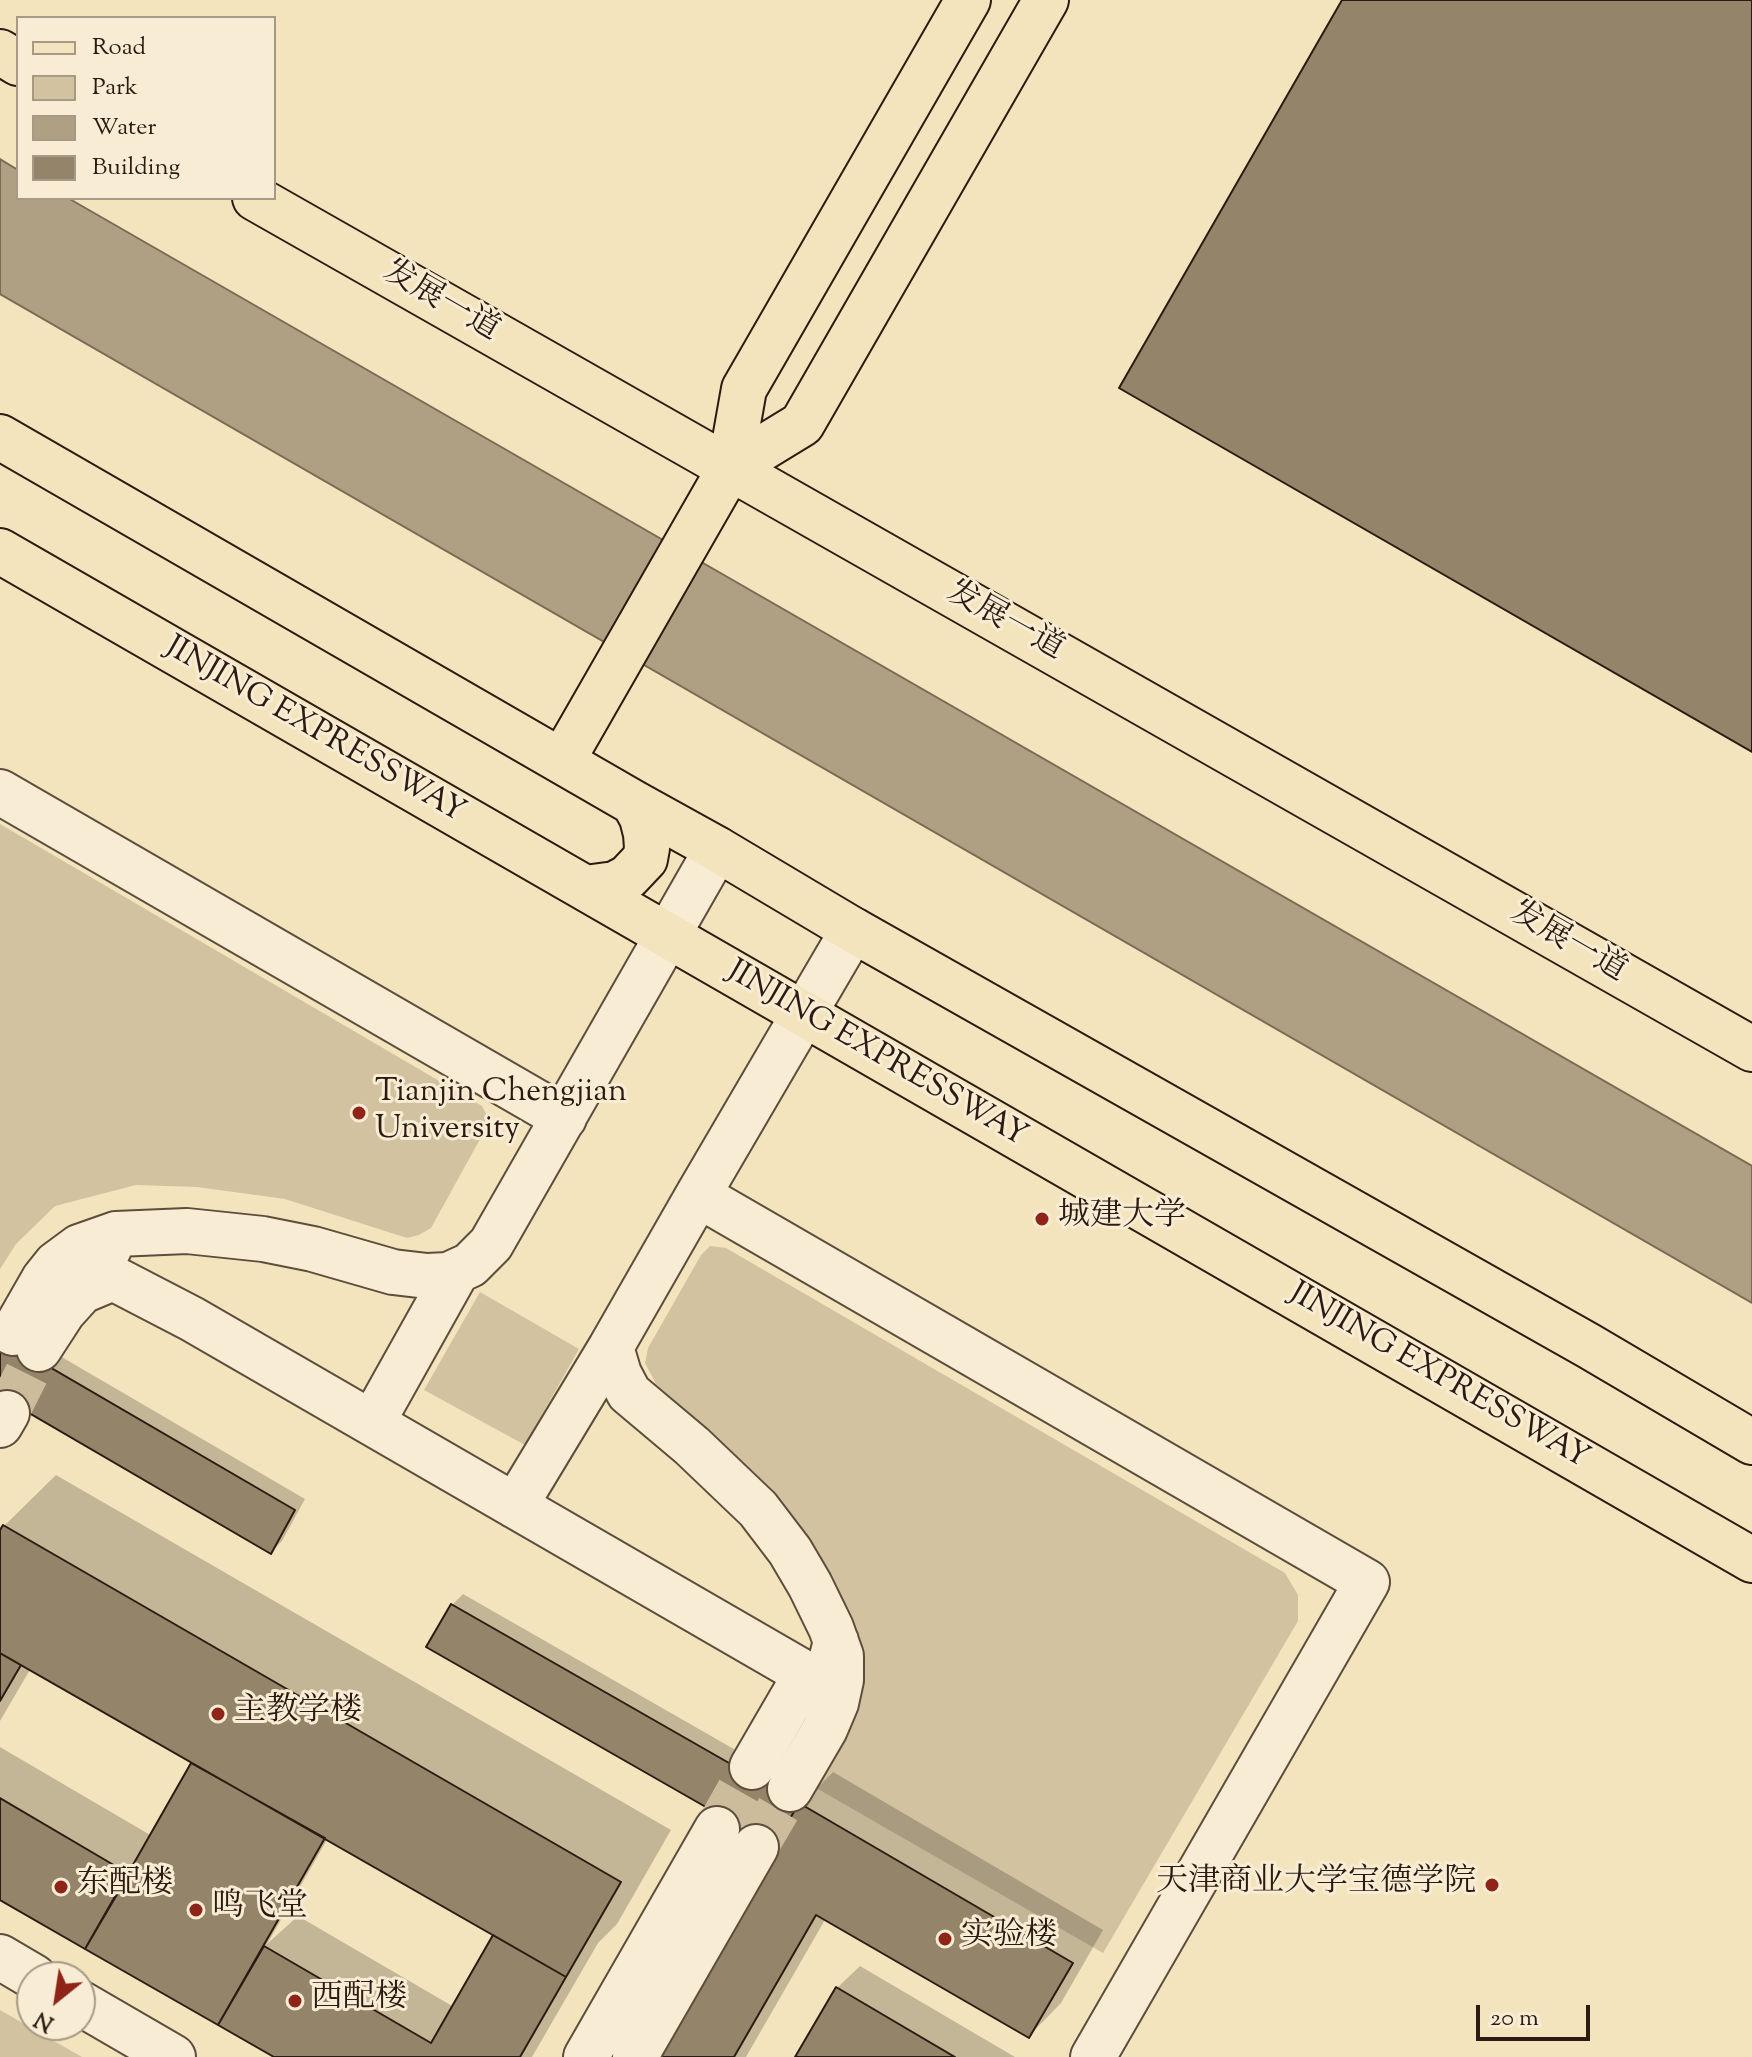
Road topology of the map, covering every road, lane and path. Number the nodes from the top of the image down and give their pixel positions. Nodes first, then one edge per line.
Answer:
1 (968, 0) edge
2 (1046, 0) edge
3 (259, 200) edge
4 (0, 437) edge
5 (730, 468) junction
6 (0, 551) edge
7 (562, 761) junction
8 (0, 792) edge
9 (634, 803) junction
10 (717, 849) junction
11 (585, 888) junction
12 (853, 930) junction
13 (666, 936) junction
14 (805, 1015) junction
15 (1752, 1049) edge
16 (564, 1118) junction
17 (698, 1195) junction
18 (116, 1234) junction
19 (457, 1271) junction
20 (113, 1278) junction
21 (611, 1347) junction
22 (372, 1423) junction
23 (1752, 1442) edge
24 (515, 1506) junction
25 (1752, 1560) edge
26 (836, 1641) junction
27 (806, 1674) junction
28 (752, 1767) tunnel mouth
29 (790, 1789) tunnel mouth
30 (717, 1829) tunnel mouth
31 (756, 1847) tunnel mouth
32 (96, 2012) edge
33 (173, 2057) edge
34 (586, 2057) edge
35 (635, 2057) edge
36 (1093, 2057) edge

1 - 5 main road
2 - 5 main road
3 - 5 main road, 发展一道
4 - 7 main road
5 - 7 main road
5 - 15 main road, 发展一道
6 - 11 main road, JINJING EXPRESSWAY
7 - 9 main road
8 - 16 lane
9 - 10 main road
9 - 11 main road
10 - 12 main road
10 - 13 lane
11 - 13 main road, JINJING EXPRESSWAY
12 - 14 lane
12 - 23 main road
13 - 14 main road, JINJING EXPRESSWAY
13 - 16 lane
14 - 17 lane
14 - 25 main road, JINJING EXPRESSWAY
16 - 19 lane
17 - 21 lane
17 - 36 lane
18 - 19 lane
18 - 20 lane
18 - 20 lane
19 - 22 lane
20 - 22 lane
21 - 24 lane
21 - 26 lane
22 - 24 lane
24 - 27 lane
26 - 27 lane
26 - 29 lane
27 - 28 lane
30 - 34 lane
31 - 35 lane
32 - 33 lane

